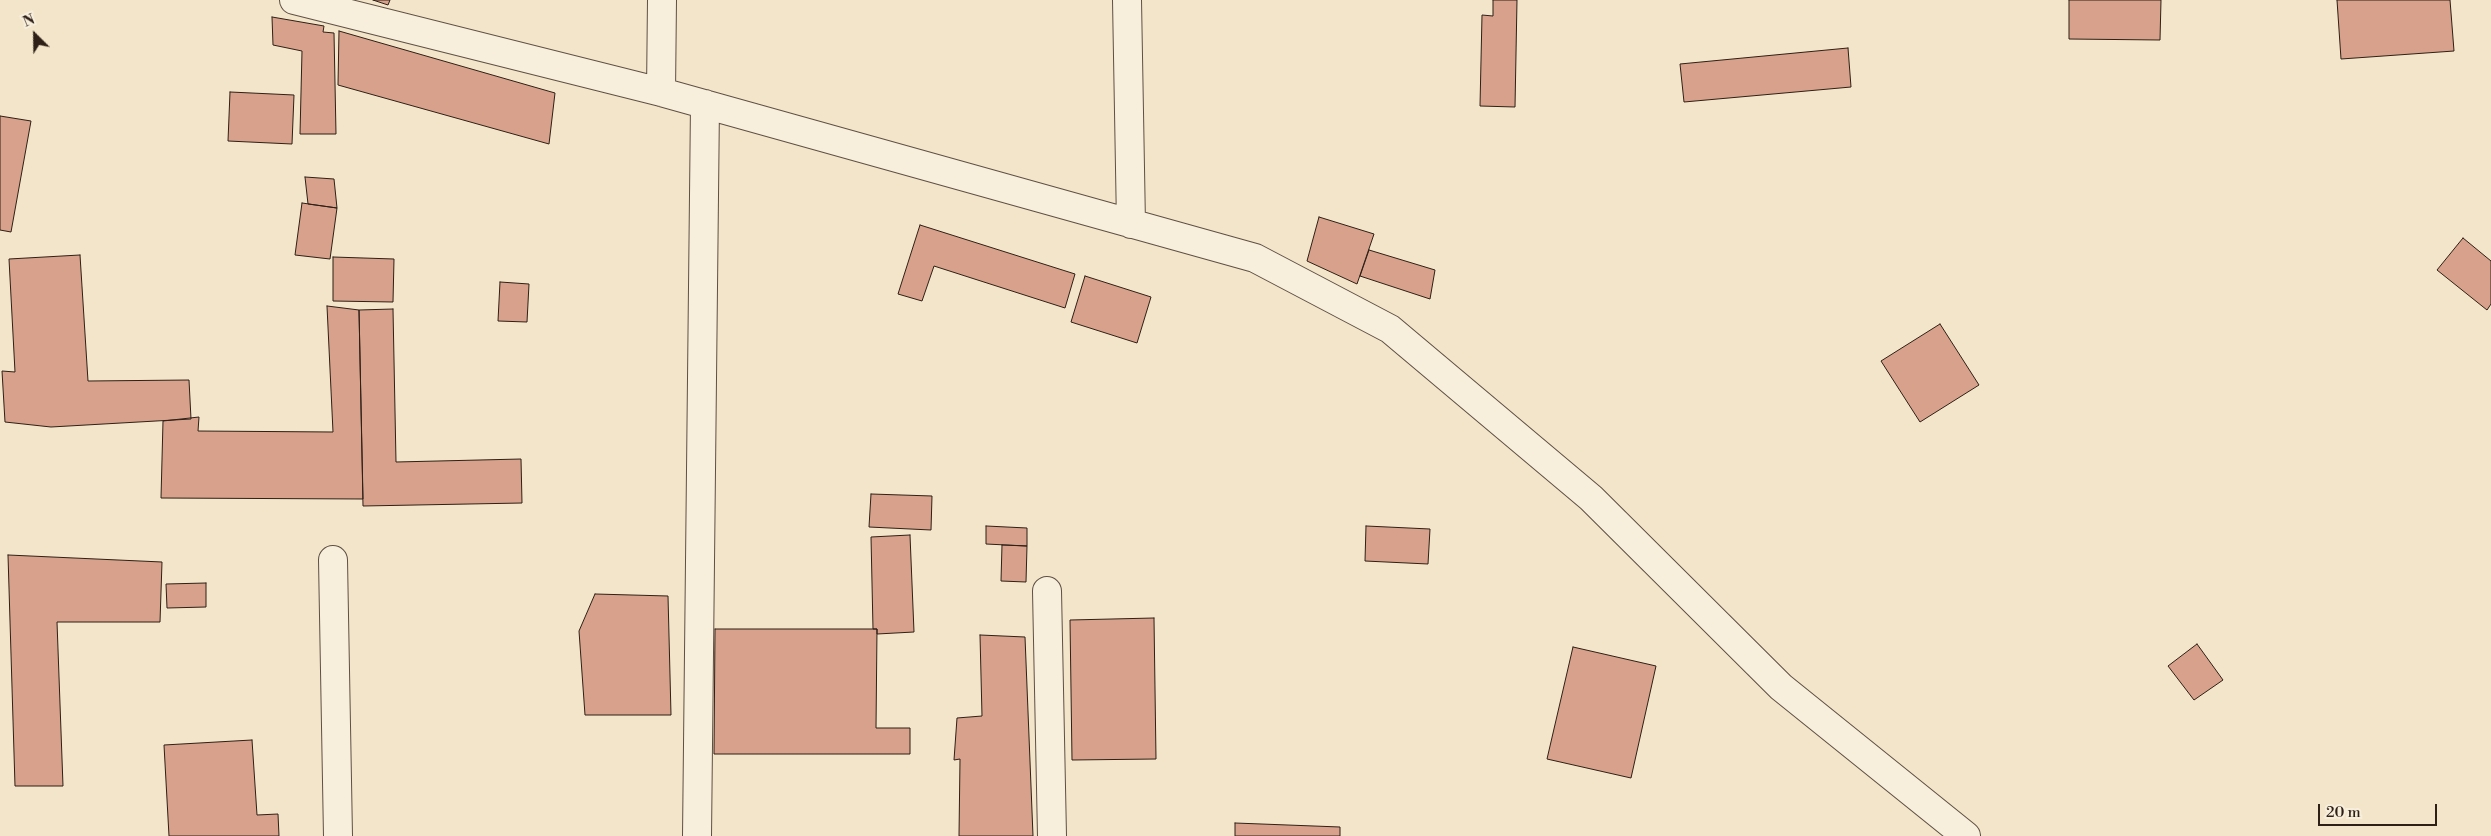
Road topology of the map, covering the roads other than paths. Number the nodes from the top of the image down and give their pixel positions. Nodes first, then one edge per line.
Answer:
1 (294, 0) edge
2 (662, 0) edge
3 (1127, 0) edge
4 (661, 92) junction
5 (705, 104) junction
6 (1131, 224) junction
7 (333, 560) dead end
8 (1048, 591) dead end
9 (338, 836) edge
10 (697, 836) edge
11 (1052, 836) edge
12 (1966, 836) edge

1 - 4 street
2 - 4 street
3 - 6 street
4 - 5 street
5 - 6 street
5 - 10 street
6 - 12 street
7 - 9 street
8 - 11 street

